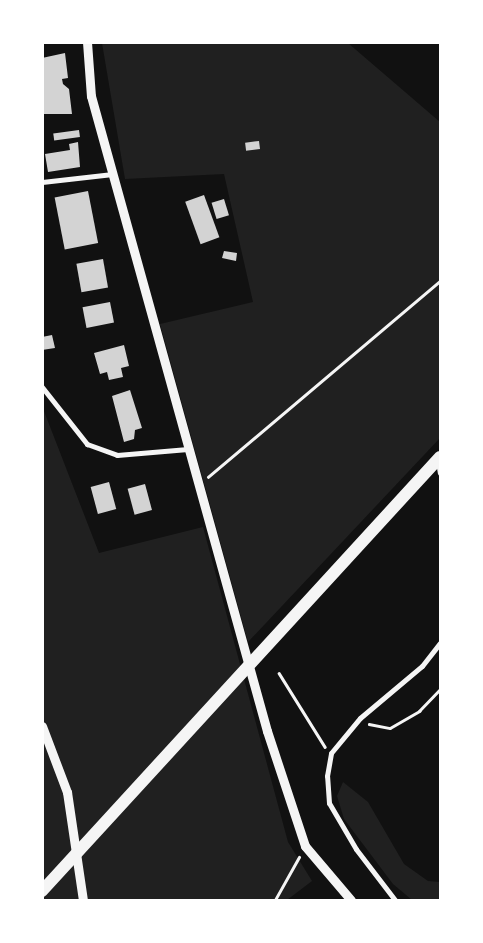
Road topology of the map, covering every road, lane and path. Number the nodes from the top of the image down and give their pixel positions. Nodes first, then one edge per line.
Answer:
1 (87, 42) edge
2 (113, 174) junction
3 (42, 182) edge
4 (440, 281) edge
5 (42, 387) edge
6 (188, 449) junction
7 (439, 464) edge
8 (199, 484) junction
9 (440, 643) edge
10 (279, 673) dead end
11 (440, 689) edge
12 (360, 718) junction
13 (42, 726) edge
14 (331, 753) junction
15 (305, 846) junction
16 (42, 891) edge
17 (83, 900) edge
18 (275, 900) edge
19 (351, 900) edge
20 (395, 900) edge

1 - 2 street
2 - 3 street
2 - 6 street
4 - 8 path
5 - 6 street
6 - 8 street
7 - 16 main road
8 - 15 street
9 - 12 street
10 - 14 path
11 - 12 path
12 - 14 street
13 - 17 street
14 - 20 street
15 - 18 path
15 - 19 street

